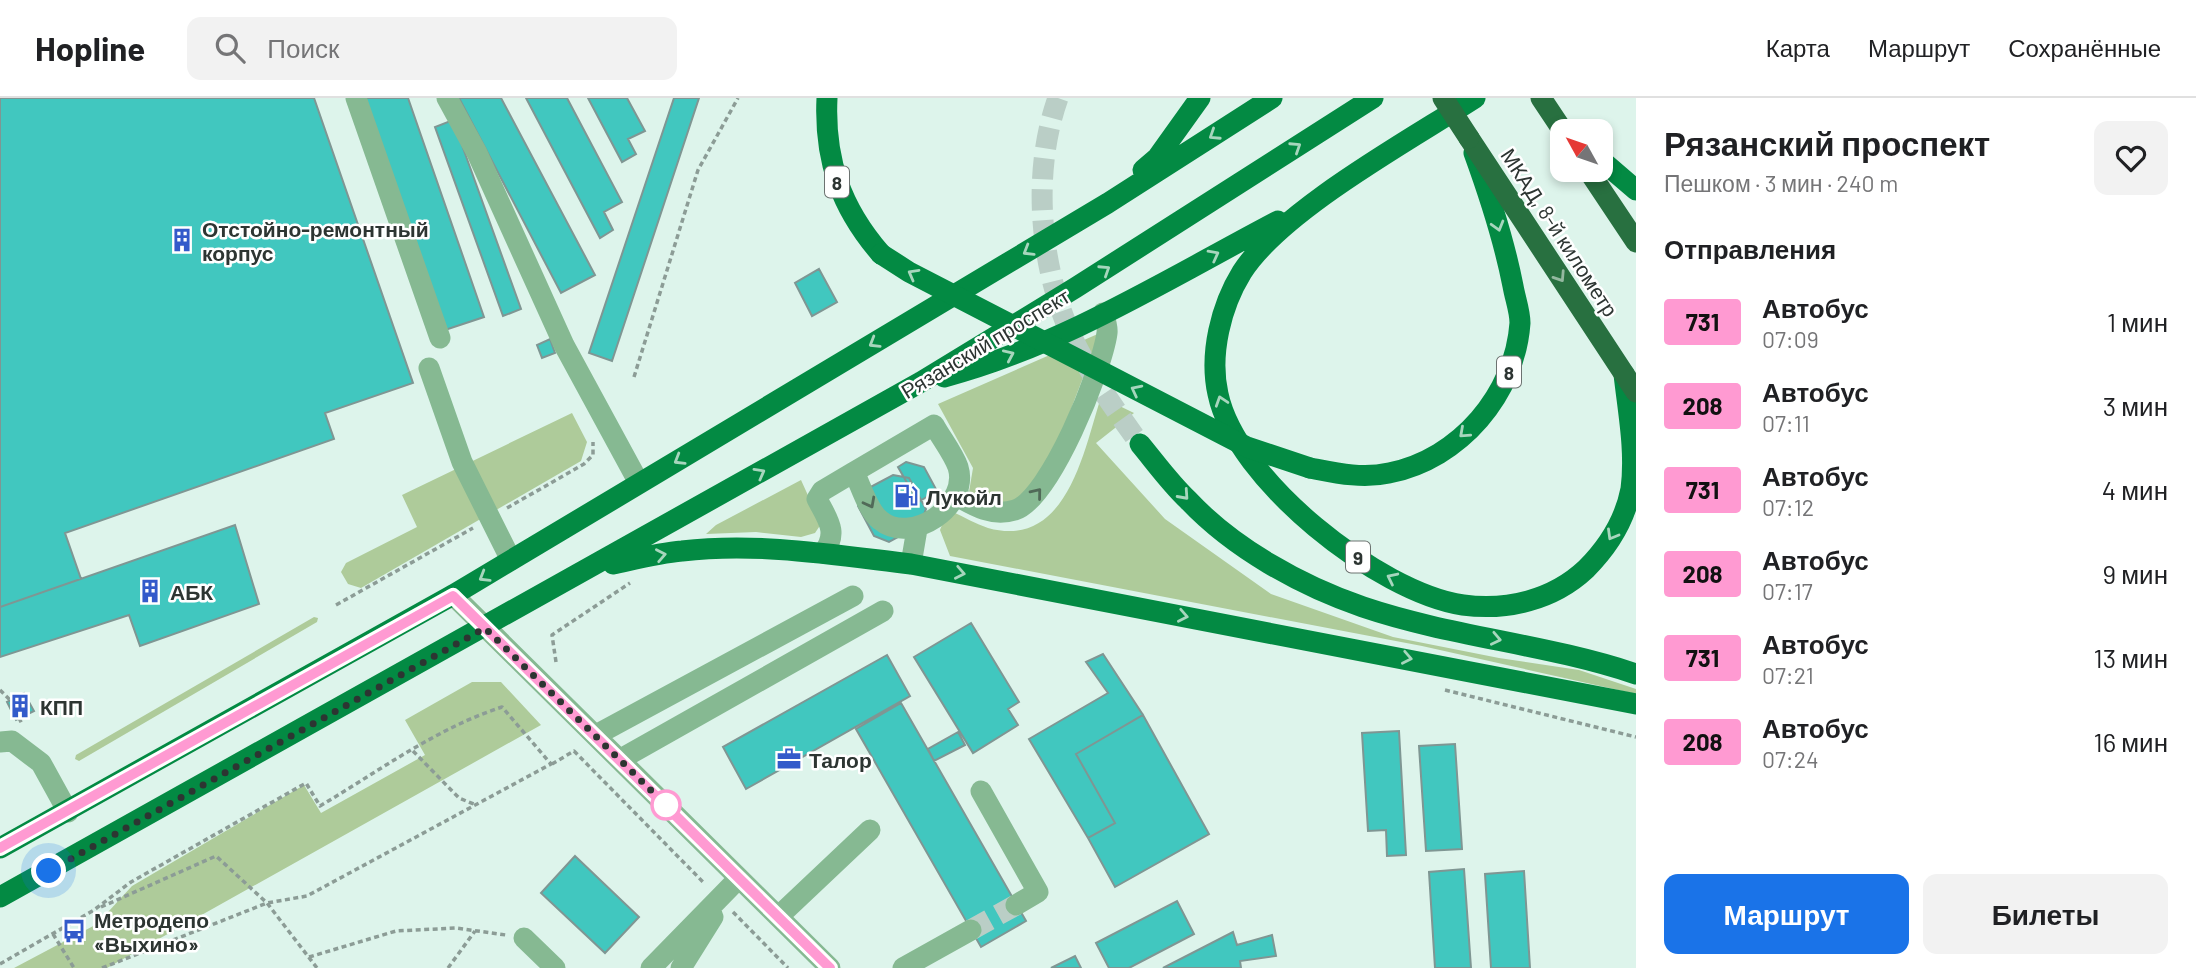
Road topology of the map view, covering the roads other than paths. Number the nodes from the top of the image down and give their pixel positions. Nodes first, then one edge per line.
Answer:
1 (356, 98) edge
2 (447, 98) edge
3 (827, 98) edge
4 (1200, 98) edge
5 (1272, 98) edge
6 (1373, 98) edge
7 (1443, 98) edge
8 (1475, 98) edge
9 (1542, 98) edge
10 (1555, 119) edge
11 (1560, 119) edge
12 (1469, 138) junction
13 (1614, 171) edge
14 (1596, 182) edge
15 (1636, 190) edge
16 (1324, 197) junction
17 (1108, 203) junction
18 (1636, 242) edge
19 (1103, 313) junction
20 (440, 338) dead end
21 (429, 368) dead end
22 (1624, 374) junction
23 (921, 382) junction
24 (1636, 392) edge
25 (1140, 444) tunnel mouth
26 (854, 472) junction
27 (639, 483) junction
28 (955, 495) junction
29 (917, 529) junction
30 (823, 553) junction
31 (511, 560) junction
32 (911, 564) junction
33 (594, 568) junction
34 (453, 596) junction
35 (853, 596) dead end
36 (883, 611) dead end
37 (485, 628) junction
38 (1636, 674) edge
39 (1636, 704) edge
40 (596, 735) junction
41 (0, 742) edge
42 (621, 759) junction
43 (981, 791) dead end
44 (68, 812) junction
45 (870, 830) dead end
46 (0, 848) edge
47 (739, 877) junction
48 (0, 897) edge
49 (721, 900) junction
50 (1016, 905) tunnel mouth
51 (779, 916) junction
52 (971, 930) tunnel mouth
53 (524, 938) road end
54 (555, 968) edge
55 (651, 968) edge
56 (681, 968) edge
57 (830, 968) edge
58 (903, 968) edge

1 - 20 street
2 - 27 street
12 -> 3 main road, 8, bridge
4 - 17 main road
5 -> 17 main road
23 -> 6 main road, Рязанский проспект
7 - 12 highway, МКАД, 8-й километр, bridge
8 - 16 main road
9 - 10 highway
9 - 11 main road
12 -> 22 highway, МКАД, 8-й километр
13 - 15 main road
14 - 18 highway
19 -> 16 main road
22 -> 16 main road, 9
17 -> 27 main road
23 -> 19 main road
28 -> 19 street
21 - 31 street
22 - 24 highway, МКАД, 8-й километр
33 -> 23 main road, Рязанский проспект
25 -> 38 main road
26 - 28 street
26 -> 29 street
26 - 30 street
27 - 31 main road
28 - 29 street
29 - 32 street
30 - 32 main road
33 -> 30 main road
31 -> 34 main road
32 -> 39 main road
33 - 37 main road, Рязанский проспект
34 - 37 street
34 - 44 main road
35 - 40 street
36 - 42 street
37 - 40 street
37 - 48 main road, Рязанский проспект
40 - 42 street
41 - 44 street
42 - 47 street
43 - 50 street
44 - 46 main road
45 - 51 street
47 - 49 street
47 - 51 street
49 - 55 street
49 - 56 street
51 - 57 street
52 - 58 street
53 - 54 street

